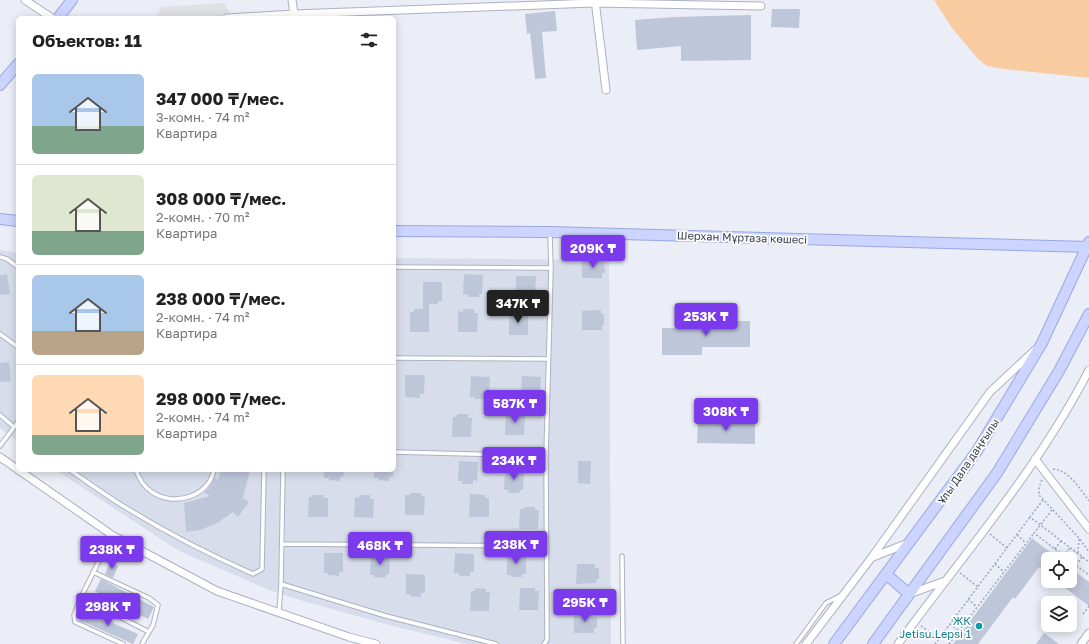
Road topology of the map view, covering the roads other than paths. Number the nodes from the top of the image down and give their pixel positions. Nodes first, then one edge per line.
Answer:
1 (25, 0) edge
2 (72, 0) edge
3 (292, 0) edge
4 (594, 1) edge
5 (761, 6) dead end
6 (294, 14) junction
7 (49, 16) edge
8 (60, 16) edge
9 (260, 16) edge
10 (16, 66) edge
11 (0, 85) edge
12 (606, 90) dead end
13 (0, 219) edge
14 (16, 221) edge
15 (396, 231) edge
16 (550, 232) junction
17 (1088, 245) edge
18 (0, 257) edge
19 (16, 266) edge
20 (396, 267) edge
21 (550, 268) junction
22 (1089, 314) edge
23 (0, 334) edge
24 (1042, 343) junction
25 (16, 346) edge
26 (396, 358) edge
27 (548, 358) junction
28 (1089, 370) edge
29 (0, 415) edge
30 (16, 424) edge
31 (14, 427) junction
32 (0, 446) edge
33 (396, 452) edge
34 (546, 456) junction
35 (0, 457) edge
36 (1035, 459) junction
37 (16, 468) edge
38 (22, 472) edge
39 (73, 472) edge
40 (137, 472) edge
41 (213, 472) edge
42 (264, 472) edge
43 (283, 472) edge
44 (1089, 529) edge
45 (112, 535) junction
46 (910, 543) junction
47 (282, 544) junction
48 (547, 546) junction
49 (622, 556) dead end
50 (872, 557) junction
51 (93, 572) junction
52 (886, 574) junction
53 (946, 581) junction
54 (280, 584) junction
55 (844, 594) junction
56 (909, 594) junction
57 (81, 597) junction
58 (279, 612) junction
59 (149, 632) junction
60 (1089, 633) edge
61 (123, 644) edge
62 (142, 644) edge
63 (376, 644) edge
64 (496, 644) edge
65 (544, 644) edge
66 (623, 644) edge
67 (796, 644) edge
68 (806, 644) edge
69 (834, 644) edge
70 (873, 644) edge
71 (898, 644) edge
72 (1081, 644) edge

1 - 7 street
2 - 8 main road
3 - 6 street
4 - 5 street
4 - 6 street
4 - 12 street
6 - 9 street
10 - 11 main road
13 - 14 main road
15 - 16 main road, Шерхан Мұртаза көшесі
16 - 17 main road, Шерхан Мұртаза көшесі
16 - 21 lane
17 - 24 main road, Ұлы Дала даңғылы
18 - 19 lane
20 - 21 lane
21 - 27 lane
22 - 56 main road
23 - 25 lane
24 - 46 main road, Ұлы Дала даңғылы
24 - 50 street
26 - 27 lane
27 - 34 lane
28 - 36 street
29 - 31 lane
30 - 31 lane
31 - 32 lane
33 - 34 lane
34 - 48 lane
35 - 37 street
36 - 44 street
36 - 53 street
38 - 45 street
39 - 42 lane
40 - 41 lane
43 - 47 lane
45 - 51 lane
45 - 58 street
46 - 50 street
46 - 52 main road, Ұлы Дала даңғылы
47 - 48 lane
47 - 54 lane
48 - 65 lane
49 - 66 lane
50 - 55 street
51 - 57 lane
51 - 59 lane
52 - 56 main road
52 - 69 main road, Ұлы Дала даңғылы
53 - 56 street
53 - 71 street
54 - 58 lane
54 - 64 lane
55 - 67 lane
55 - 68 street
56 - 70 main road
57 - 59 lane
57 - 61 lane
58 - 63 street
59 - 62 lane
60 - 72 street

